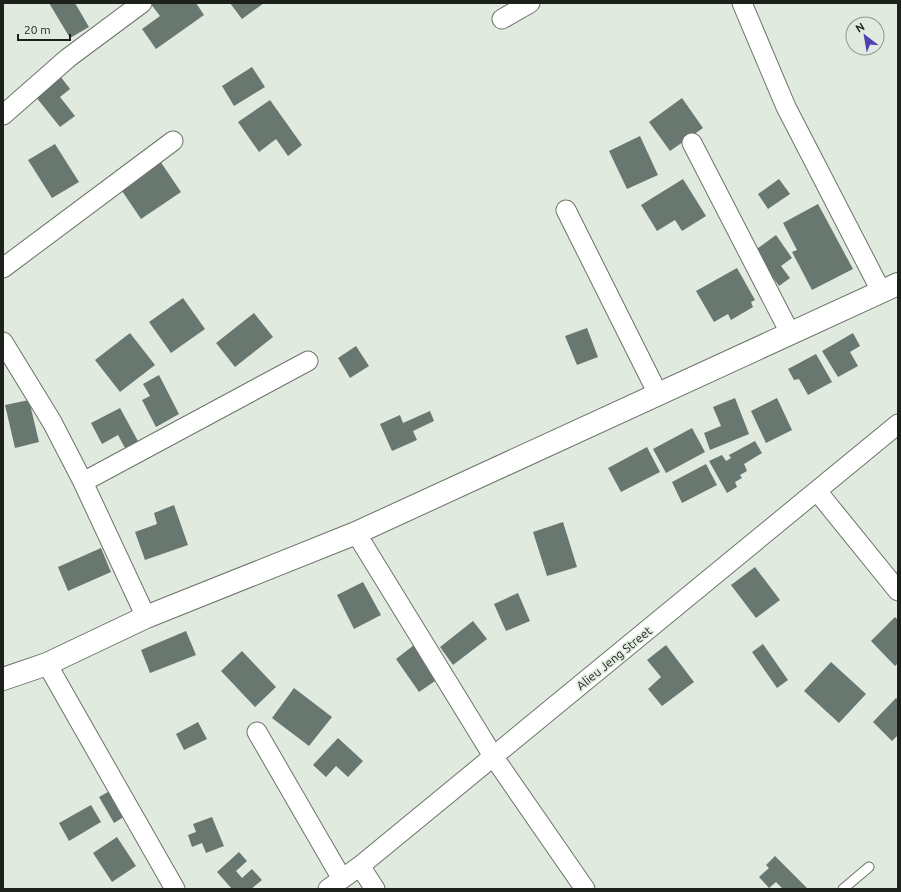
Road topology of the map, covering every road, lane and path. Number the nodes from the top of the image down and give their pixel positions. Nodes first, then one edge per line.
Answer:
1 (142, 3) edge
2 (530, 3) edge
3 (742, 3) edge
4 (502, 19) dead end
5 (3, 114) edge
6 (173, 141) dead end
7 (692, 143) dead end
8 (566, 210) dead end
9 (3, 268) edge
10 (889, 288) edge
11 (790, 333) junction
12 (3, 342) edge
13 (308, 361) dead end
14 (658, 394) junction
15 (898, 424) edge
16 (83, 482) junction
17 (817, 492) junction
18 (356, 533) junction
19 (898, 591) edge
20 (146, 618) junction
21 (47, 664) junction
22 (3, 679) edge
23 (257, 732) dead end
24 (493, 756) junction
25 (360, 866) junction
26 (869, 867) dead end
27 (335, 884) edge
28 (174, 889) edge
29 (375, 889) edge
30 (585, 889) edge
31 (843, 889) edge

1 - 5 street
2 - 4 street
3 - 10 street
6 - 9 street
7 - 11 street
8 - 14 street
10 - 11 street
11 - 14 street
12 - 16 street
13 - 16 street
14 - 18 street
15 - 17 street, Alieu Jeng Street
16 - 20 street
17 - 19 street
17 - 24 street, Alieu Jeng Street
18 - 20 street
18 - 24 street
20 - 21 street
21 - 22 street
21 - 28 street
23 - 27 street
24 - 25 street, Alieu Jeng Street
24 - 30 street
25 - 27 street, Alieu Jeng Street
25 - 29 street
26 - 31 lane

